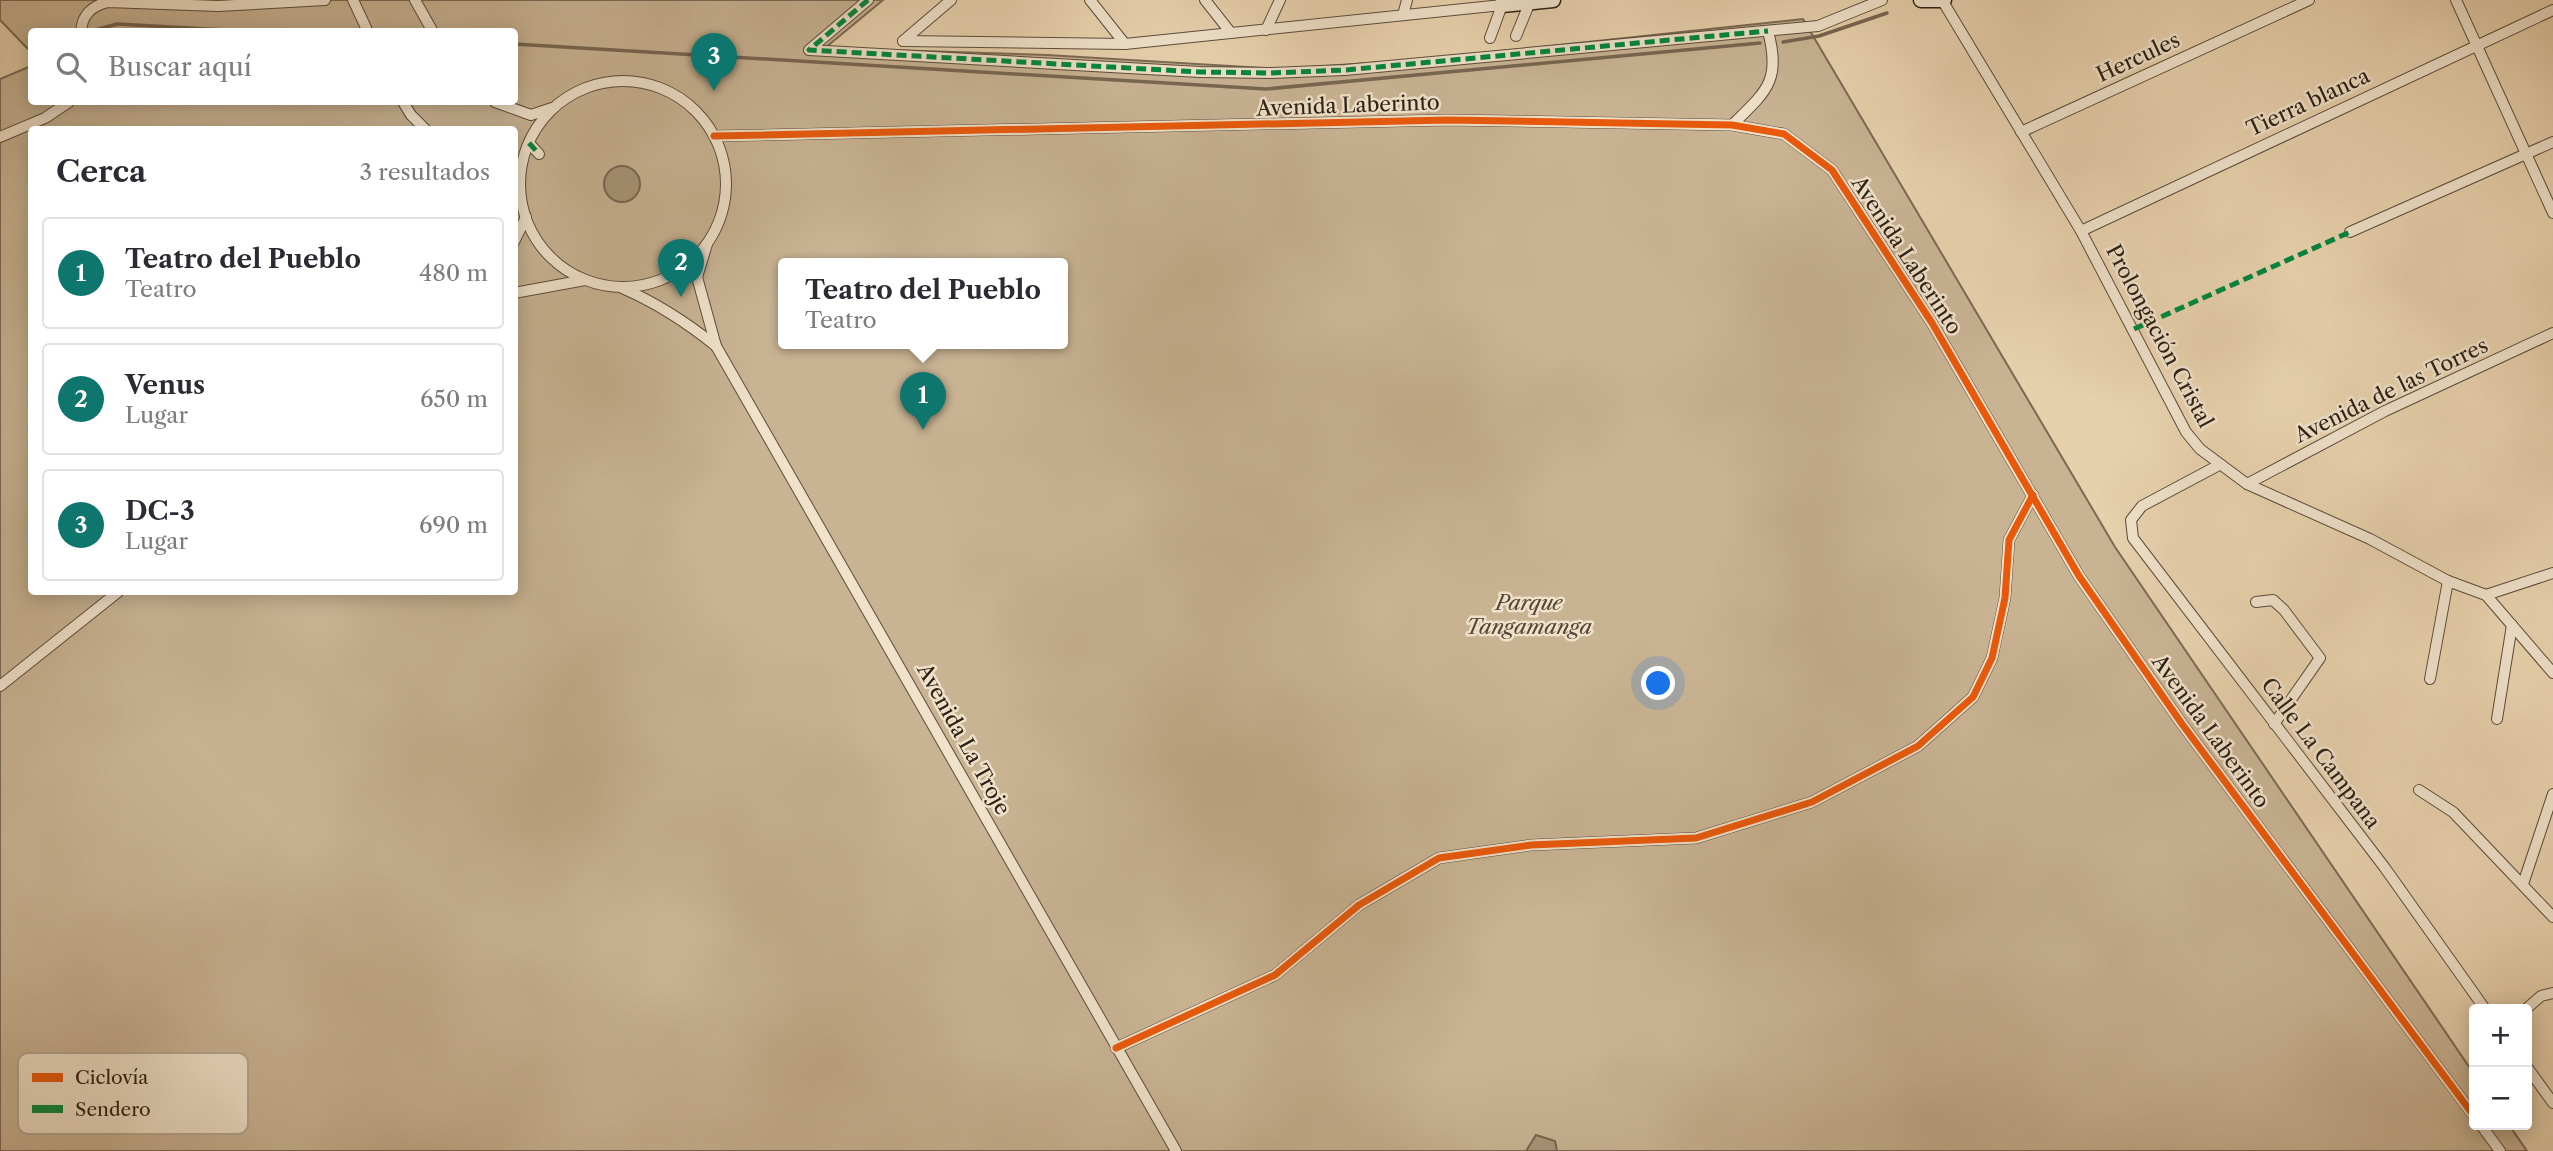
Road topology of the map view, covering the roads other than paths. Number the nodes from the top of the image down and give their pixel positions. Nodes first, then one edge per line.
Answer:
1 (326, 0) edge
2 (353, 0) edge
3 (415, 0) edge
4 (869, 0) edge
5 (951, 0) edge
6 (1090, 0) edge
7 (1205, 0) edge
8 (1280, 0) edge
9 (1407, 0) edge
10 (1553, 0) edge
11 (1882, 0) edge
12 (1921, 0) edge
13 (1943, 0) edge
14 (2309, 0) edge
15 (2456, 0) edge
16 (1530, 1) edge
17 (1503, 3) edge
18 (2553, 10) edge
19 (1403, 15) junction
20 (81, 28) edge
21 (366, 28) edge
22 (431, 28) edge
23 (1266, 30) junction
24 (1768, 31) junction
25 (1231, 33) junction
26 (1516, 36) dead end
27 (1490, 38) dead end
28 (2478, 43) junction
29 (1125, 44) junction
30 (64, 105) edge
31 (405, 105) edge
32 (503, 105) edge
33 (553, 108) junction
34 (1732, 125) junction
35 (422, 126) edge
36 (2021, 132) junction
37 (714, 136) junction
38 (0, 137) edge
39 (2553, 142) edge
40 (529, 143) junction
41 (2526, 153) junction
42 (539, 154) dead end
43 (518, 201) edge
44 (2553, 213) edge
45 (526, 217) junction
46 (2081, 231) junction
47 (2350, 232) dead end
48 (518, 234) edge
49 (707, 244) junction
50 (585, 280) junction
51 (619, 287) junction
52 (518, 292) edge
53 (2553, 333) edge
54 (716, 346) junction
55 (2219, 465) junction
56 (2247, 484) junction
57 (2034, 495) junction
58 (2553, 573) edge
59 (2448, 580) junction
60 (114, 595) edge
61 (2486, 596) junction
62 (2256, 602) dead end
63 (2512, 625) junction
64 (2553, 673) edge
65 (2430, 679) dead end
66 (0, 686) edge
67 (2497, 719) dead end
68 (2274, 724) junction
69 (2419, 790) dead end
70 (2553, 794) edge
71 (2523, 884) junction
72 (2553, 917) edge
73 (2553, 993) edge
74 (2481, 1004) edge
75 (2532, 1004) edge
76 (1116, 1048) junction
77 (2532, 1074) edge
78 (2553, 1103) edge
79 (2469, 1109) edge
80 (2484, 1130) edge
81 (1177, 1151) edge
82 (2500, 1151) edge

1 - 20 street
2 - 21 street
3 - 22 street
4 - 24 street
5 - 29 street
6 - 29 street
7 - 25 street
8 - 23 street
9 - 19 street
10 - 16 street
11 - 24 street
12 - 13 street
13 - 36 street, Prolongación Cristal
14 - 36 street, Hercules
15 - 28 street
16 - 17 street
16 - 26 street
17 - 19 street
17 - 27 street
18 - 28 street, Tierra blanca
19 - 23 street
23 - 25 street
24 - 34 street
25 - 29 street
28 - 41 street
28 - 46 street, Tierra blanca
30 - 38 street
31 - 35 street
32 - 33 street
33 - 37 street
33 - 40 street
34 - 37 street, Avenida Laberinto
34 - 57 street, Avenida Laberinto
36 - 46 street, Prolongación Cristal
37 - 49 street
39 - 41 street
40 - 42 street
40 - 43 street
41 - 44 street
41 - 47 street
43 - 45 street
45 - 48 street
45 - 50 street
46 - 55 street, Prolongación Cristal
49 - 51 street
49 - 54 street, Avenida La Troje
50 - 51 street
50 - 52 street
51 - 54 street, Avenida La Troje
53 - 56 street, Avenida de las Torres
54 - 76 street, Avenida La Troje
55 - 56 street, Prolongación Cristal
55 - 68 street, Calle La Campana
56 - 59 street, Prolongación Cristal
57 - 76 street
57 - 79 street, Avenida Laberinto
58 - 61 street
59 - 61 street, Prolongación Cristal
59 - 65 street
60 - 66 street
61 - 63 street
62 - 68 street
63 - 64 street
63 - 67 street
68 - 74 street, Calle La Campana
69 - 71 street
70 - 71 street
71 - 72 street
73 - 75 street
76 - 81 street, Avenida La Troje
77 - 78 street
80 - 82 street

